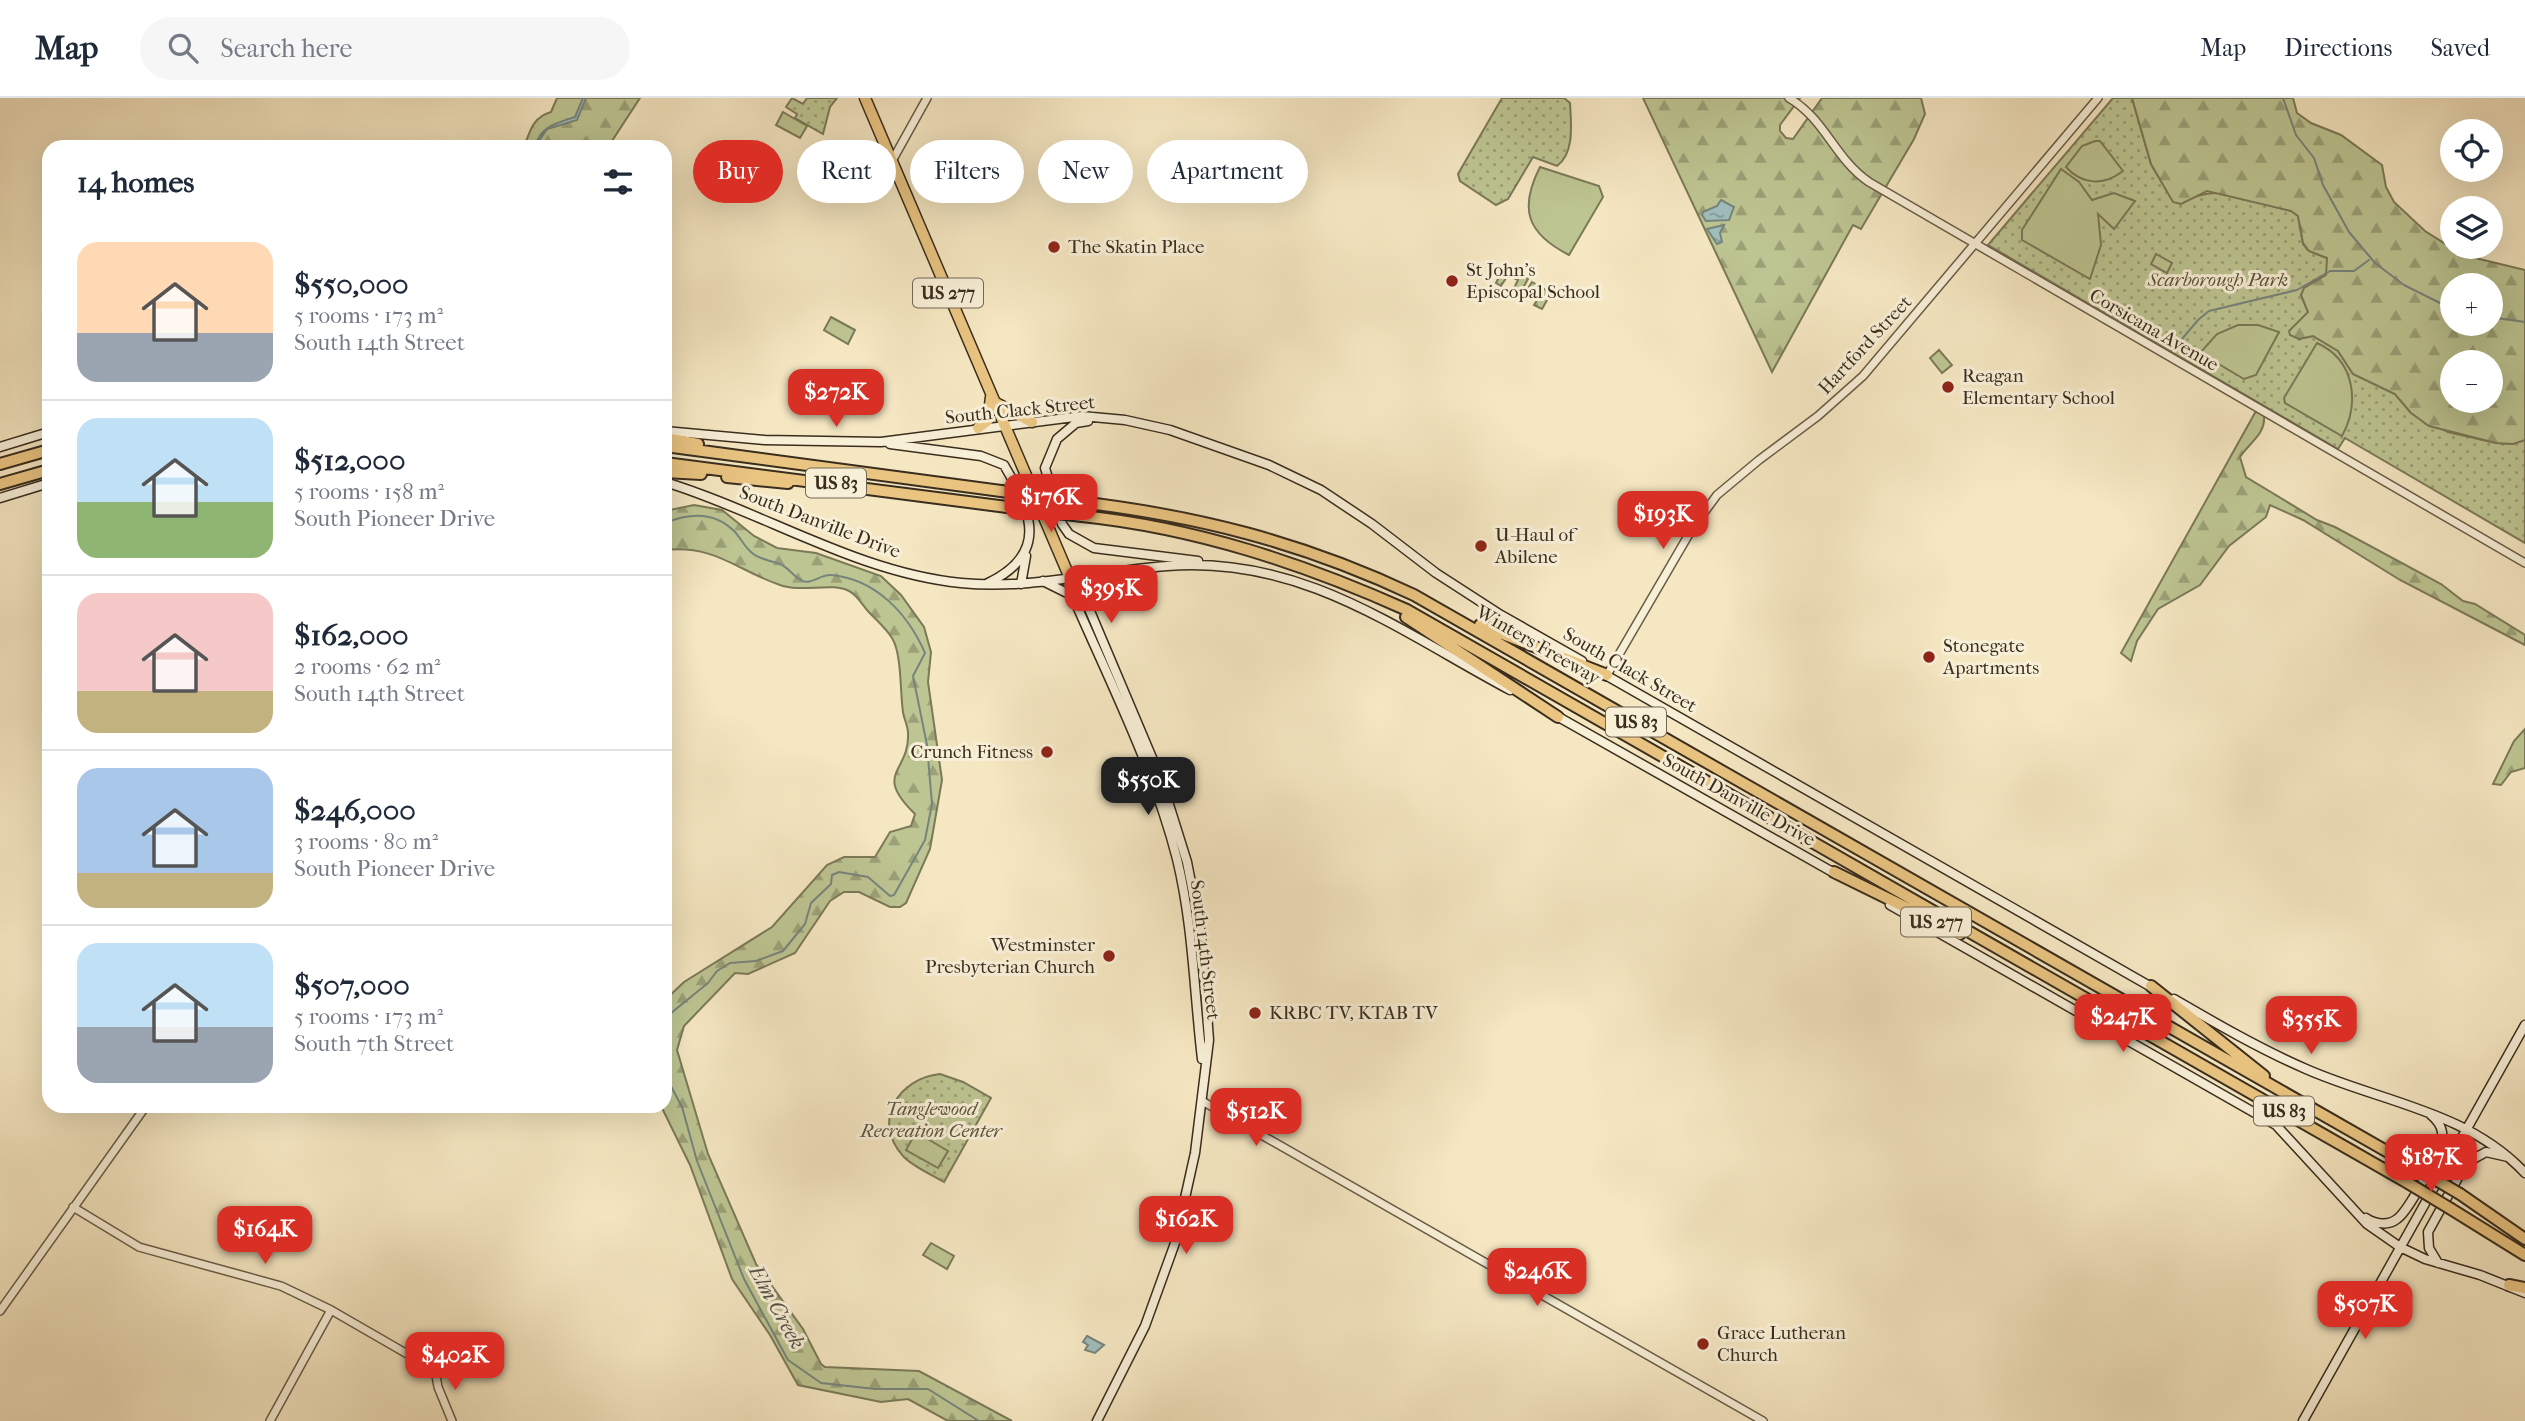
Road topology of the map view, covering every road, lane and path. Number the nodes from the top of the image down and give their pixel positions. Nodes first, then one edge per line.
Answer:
1 (865, 98) edge
2 (927, 98) edge
3 (1789, 98) edge
4 (2098, 98) edge
5 (883, 140) edge
6 (896, 154) edge
7 (896, 170) edge
8 (1975, 244) junction
9 (991, 393) junction
10 (996, 403) junction
11 (1104, 417) junction
12 (1032, 422) junction
13 (1005, 425) junction
14 (978, 428) junction
15 (672, 432) edge
16 (42, 434) edge
17 (672, 439) edge
18 (881, 443) junction
19 (0, 447) edge
20 (672, 447) edge
21 (42, 452) edge
22 (0, 464) edge
23 (672, 464) edge
24 (811, 465) junction
25 (42, 472) edge
26 (672, 472) edge
27 (0, 484) edge
28 (672, 484) edge
29 (843, 484) junction
30 (42, 485) edge
31 (0, 498) edge
32 (1027, 553) junction
33 (2525, 563) edge
34 (1217, 564) junction
35 (1101, 573) junction
36 (1069, 576) junction
37 (1043, 581) junction
38 (985, 584) junction
39 (1021, 584) junction
40 (1405, 591) junction
41 (1368, 593) junction
42 (1073, 597) junction
43 (1086, 602) junction
44 (1607, 676) junction
45 (1558, 717) junction
46 (1834, 872) junction
47 (2039, 971) junction
48 (2151, 986) junction
49 (2525, 1025) edge
50 (1199, 1034) junction
51 (1209, 1040) junction
52 (1204, 1070) junction
53 (1202, 1101) junction
54 (2316, 1110) junction
55 (2425, 1110) junction
56 (141, 1113) edge
57 (2468, 1129) junction
58 (2511, 1158) junction
59 (2525, 1173) edge
60 (73, 1208) junction
61 (2355, 1210) junction
62 (2525, 1239) edge
63 (2400, 1247) junction
64 (2525, 1255) edge
65 (2438, 1263) junction
66 (2509, 1285) joint
67 (2525, 1291) edge
68 (331, 1310) junction
69 (0, 1311) edge
70 (1100, 1420) edge
71 (270, 1421) edge
72 (452, 1421) edge
73 (1763, 1421) edge
74 (2303, 1421) edge

1 - 5 highway, US 277
2 - 6 street
3 - 8 street, Corsicana Avenue
4 - 8 street, Hartford Street
7 - 9 highway, US 277
8 - 33 street, Corsicana Avenue
8 - 44 street, Hartford Street
9 - 10 highway, US 277
9 - 14 highway
10 - 12 highway
10 - 13 highway, US 277
11 - 12 main road, South Clack Street / US 277
11 - 34 main road
11 - 44 main road, South Clack Street / US 277
12 - 13 main road, South Clack Street / US 277
13 - 14 main road, South Clack Street
13 - 36 highway, US 277
14 - 18 main road, South Clack Street
15 - 18 main road, South Clack Street
16 - 19 main road
17 - 24 highway
18 - 32 main road
20 - 24 highway, Winters Freeway / US 83
21 - 22 highway
23 - 29 highway, Winters Freeway / US 83
24 - 40 highway, Winters Freeway / US 83, bridge
25 - 27 highway
26 - 29 highway
28 - 38 main road, South Danville Drive
29 - 41 highway, Winters Freeway / US 83, bridge
30 - 31 main road
32 - 38 main road
32 - 39 main road
34 - 35 main road, South Danville Drive / US 277
34 - 45 main road, South Danville Drive / US 277
35 - 36 main road, South Danville Drive / US 277
35 - 43 main road
36 - 37 main road, South Danville Drive
36 - 42 main road, South 14th Street
36 - 43 main road, South 14th Street
37 - 39 main road, South Danville Drive
37 - 42 main road
38 - 39 main road, South Danville Drive
40 - 44 highway
40 - 54 highway, Winters Freeway / US 83
41 - 45 highway
41 - 47 highway, Winters Freeway / US 83
42 - 50 main road, South 14th Street
43 - 51 main road, South 14th Street
44 - 48 main road, South Clack Street / US 277
45 - 46 main road, South Danville Drive / US 277
46 - 47 highway, US 277
46 - 61 main road, South Danville Drive
47 - 64 highway, Winters Freeway / US 83, bridge
48 - 54 highway, US 277
48 - 55 main road, South Clack Street
49 - 57 main road
50 - 51 street
50 - 52 main road, South 14th Street
51 - 52 main road, South 14th Street
52 - 53 main road, South 14th Street
53 - 70 main road, South 14th Street
53 - 73 street
54 - 62 highway, Winters Freeway / US 83, bridge
55 - 57 main road, South Clack Street
55 - 61 main road
56 - 60 street
57 - 58 main road, South Clack Street
57 - 63 main road
58 - 59 main road, South Clack Street
58 - 65 main road
60 - 68 street
60 - 69 street
61 - 63 main road, South Danville Drive
63 - 65 main road, South Danville Drive
63 - 74 main road
65 - 66 main road, South Danville Drive
66 - 67 highway
68 - 71 street
68 - 72 street

